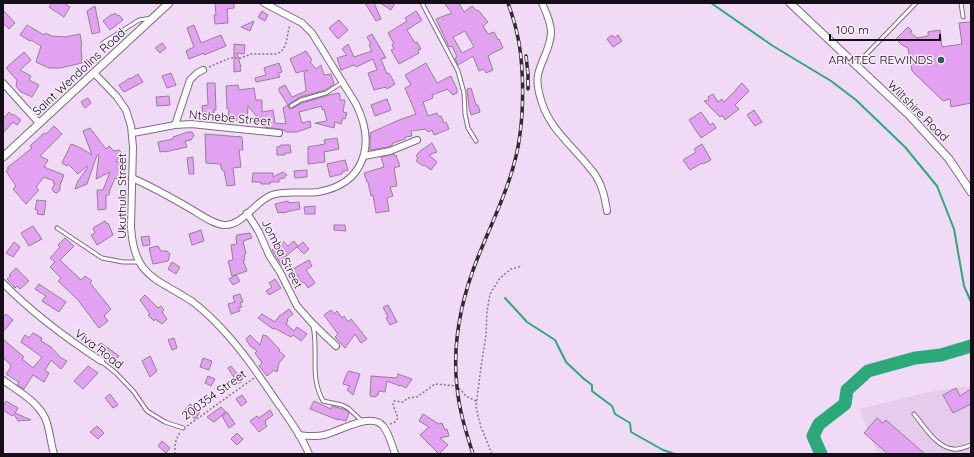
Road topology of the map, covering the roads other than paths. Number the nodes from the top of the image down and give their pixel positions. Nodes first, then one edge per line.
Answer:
1 (169, 3) edge
2 (264, 3) edge
3 (422, 3) edge
4 (542, 3) edge
5 (790, 3) edge
6 (916, 3) edge
7 (961, 3) edge
8 (963, 17) dead end
9 (154, 18) junction
10 (103, 43) dead end
11 (856, 66) junction
12 (203, 70) road end
13 (94, 73) junction
14 (343, 82) junction
15 (3, 83) edge
16 (291, 106) dead end
17 (39, 123) junction
18 (175, 125) junction
19 (133, 133) junction
20 (279, 133) dead end
21 (417, 140) dead end
22 (476, 141) dead end
23 (364, 156) junction
24 (3, 157) edge
25 (132, 178) junction
26 (971, 192) edge
27 (607, 211) dead end
28 (247, 214) junction
29 (57, 228) dead end
30 (140, 262) junction
31 (3, 283) edge
32 (313, 324) junction
33 (336, 346) dead end
34 (101, 361) joint
35 (3, 380) edge
36 (914, 414) dead end
37 (362, 422) junction
38 (183, 428) road end
39 (299, 435) junction
40 (971, 445) edge
41 (54, 454) edge
42 (310, 454) edge
43 (395, 454) edge

1 - 9 street, Saint Wendolins Road
2 - 14 street
3 - 22 lane
4 - 27 street
5 - 11 street, Wiltshire Road
6 - 11 lane
7 - 8 lane
9 - 10 lane
9 - 13 street, Saint Wendolins Road
11 - 26 street, Wiltshire Road
12 - 18 street
13 - 17 street, Saint Wendolins Road
13 - 19 street, Ukuthula Street
14 - 16 lane
14 - 23 street
15 - 17 street
17 - 24 street, Saint Wendolins Road
18 - 19 street, Ntshebe Street
18 - 20 street, Ntshebe Street
19 - 25 street, Ukuthula Street
21 - 23 street
23 - 28 street
25 - 28 street, Jomba Street
25 - 30 street, Ukuthula Street
28 - 32 street, Jomba Street
29 - 30 lane
30 - 39 street, Ukuthula Street
31 - 34 street, Viva Road
32 - 33 street, Jomba Street
32 - 37 lane
34 - 38 lane, Viva Road
35 - 41 street
36 - 40 lane
37 - 39 street
37 - 43 street
39 - 42 street, Ukuthula Street

